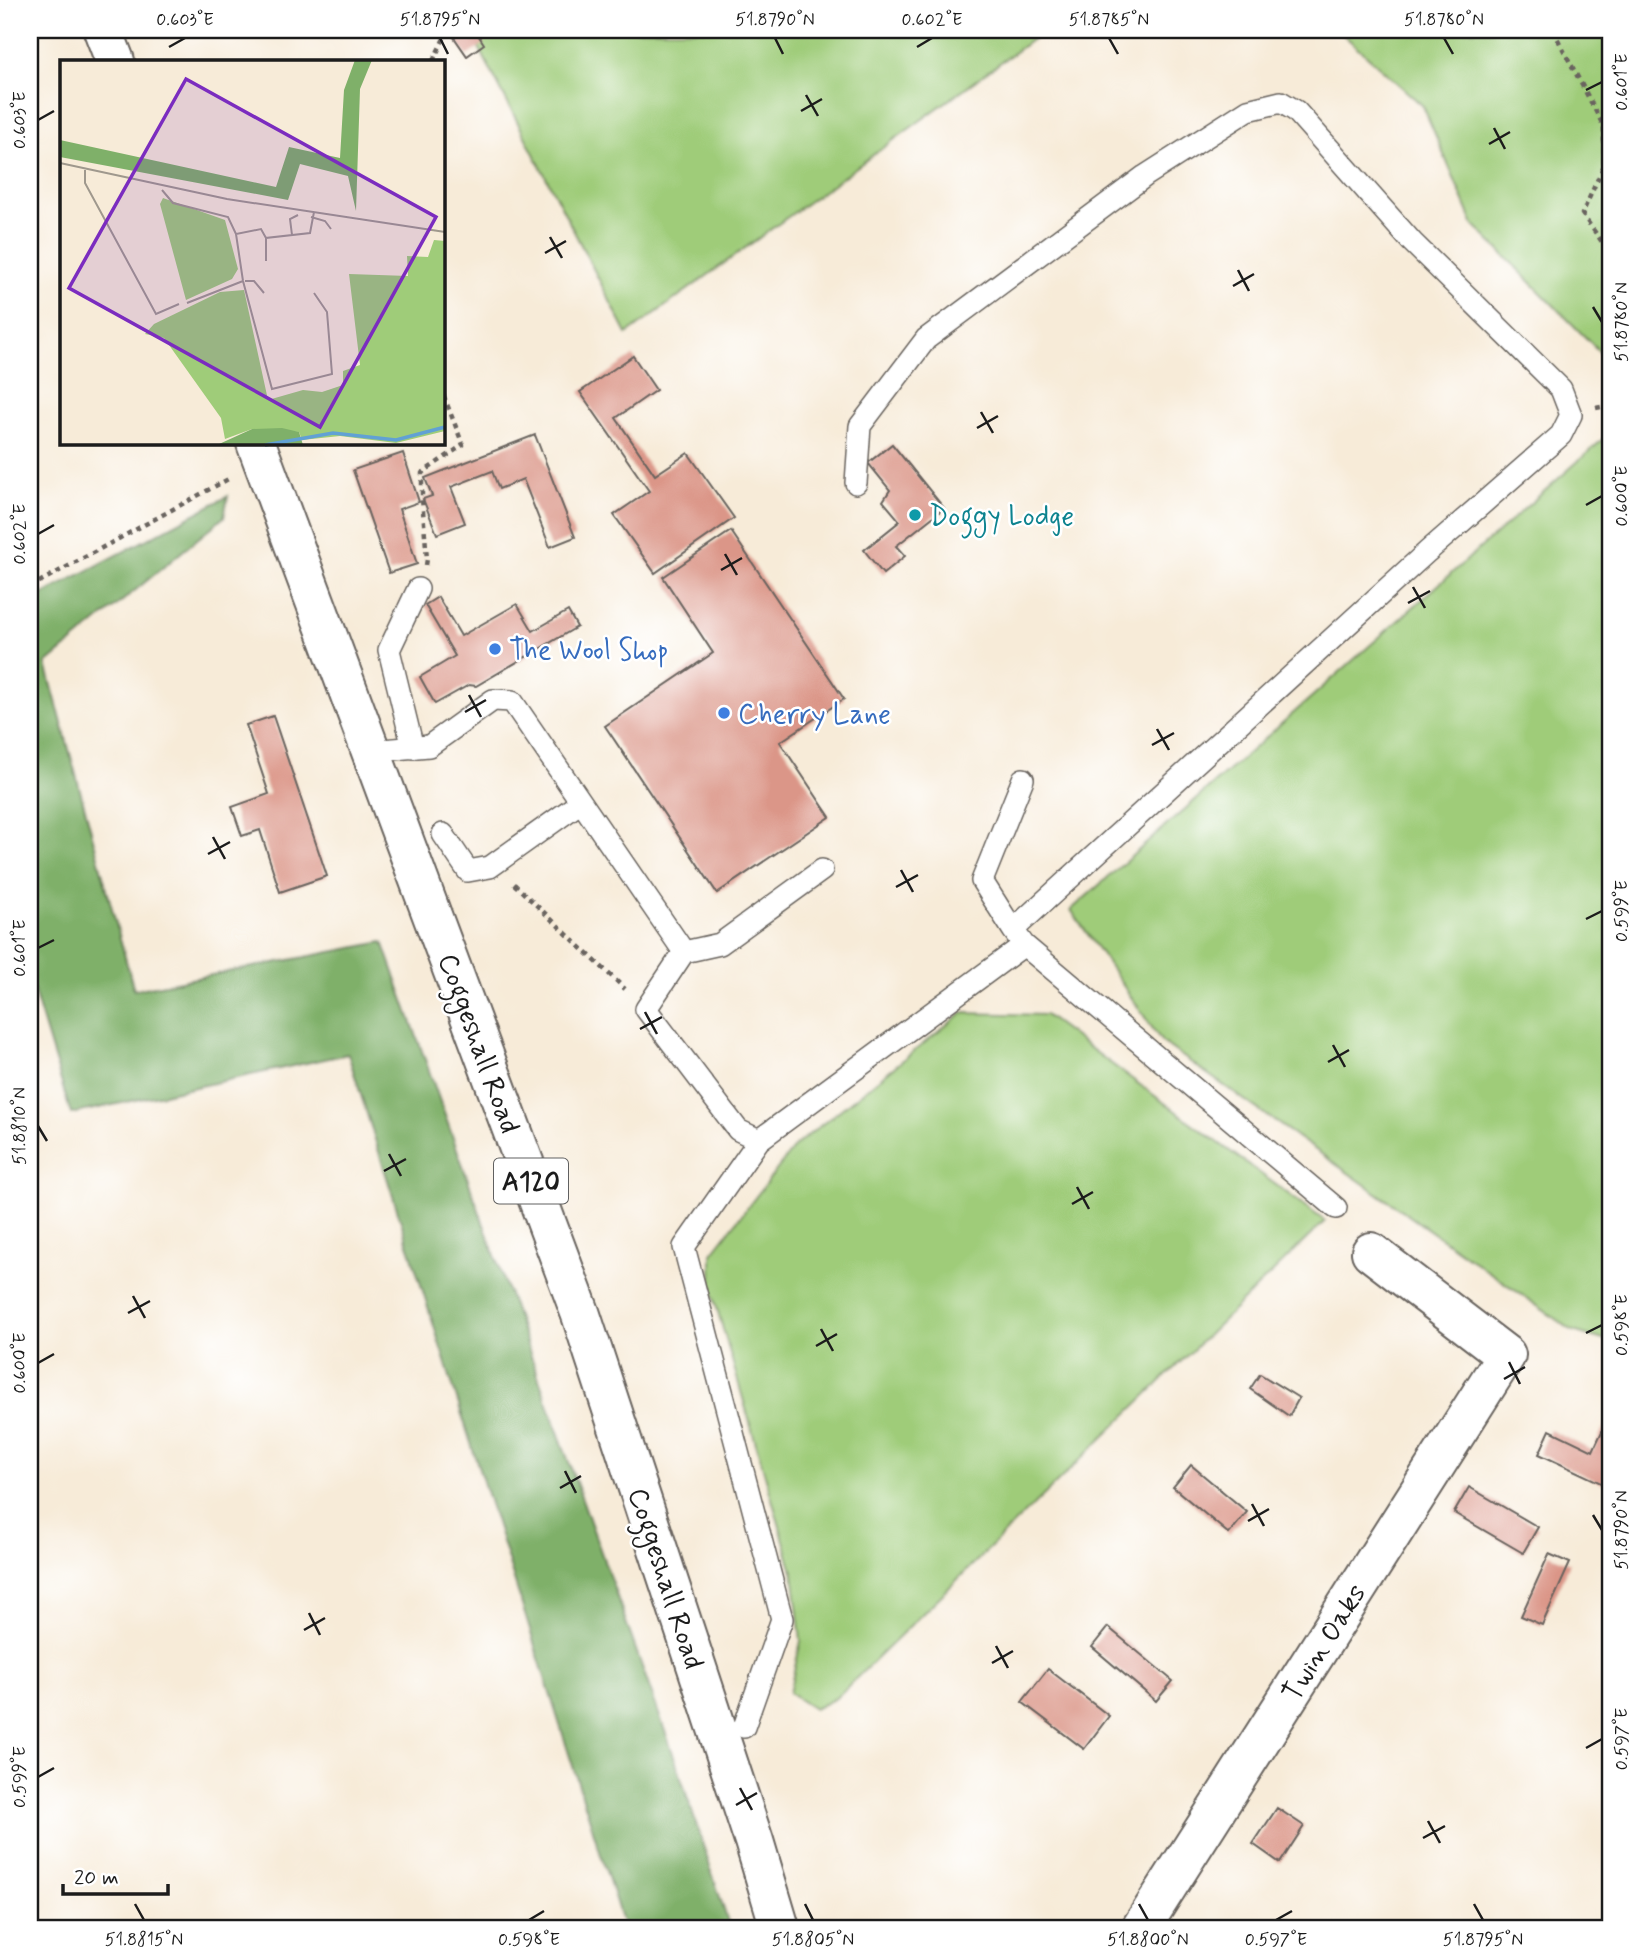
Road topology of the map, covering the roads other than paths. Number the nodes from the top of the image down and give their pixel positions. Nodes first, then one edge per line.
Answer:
1 (103, 30) edge
2 (114, 60) edge
3 (260, 452) edge
4 (856, 483) dead end
5 (418, 589) road end
6 (413, 748) junction
7 (371, 751) junction
8 (1023, 779) dead end
9 (580, 802) junction
10 (443, 834) dead end
11 (822, 870) dead end
12 (1018, 938) junction
13 (684, 952) junction
14 (759, 1140) junction
15 (1336, 1208) dead end
16 (1371, 1252) dead end
17 (744, 1727) dead end
18 (780, 1928) edge
19 (1141, 1928) edge

1 - 2 main road
3 - 7 main road, Coggeshall Road / A120
4 - 12 lane
5 - 6 lane
6 - 7 lane
6 - 9 lane
7 - 18 main road, Coggeshall Road / A120
8 - 12 lane
9 - 10 lane
9 - 13 lane
11 - 13 lane
12 - 14 lane
12 - 15 lane
13 - 14 lane
14 - 17 lane
16 - 19 main road, Twin Oaks

